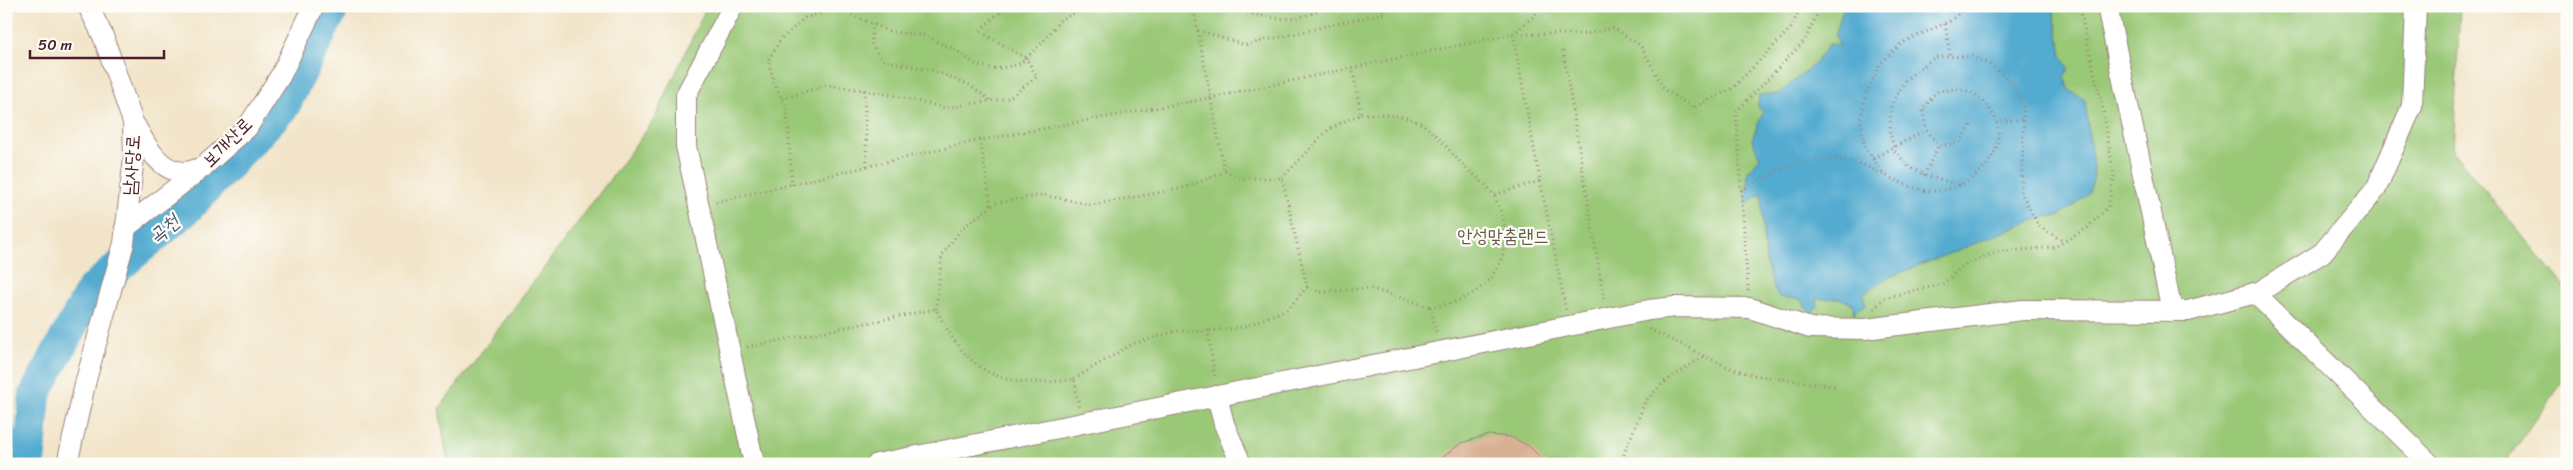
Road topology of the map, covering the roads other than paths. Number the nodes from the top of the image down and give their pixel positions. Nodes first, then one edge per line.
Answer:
1 (88, 6) edge
2 (314, 6) edge
3 (733, 6) edge
4 (2107, 6) edge
5 (2416, 6) edge
6 (133, 122) junction
7 (203, 168) junction
8 (125, 235) junction
9 (2255, 293) junction
10 (2172, 311) junction
11 (1217, 396) junction
12 (67, 464) edge
13 (754, 464) edge
14 (876, 464) edge
15 (1241, 464) edge
16 (2430, 464) edge

1 - 6 street, 남사당로
2 - 7 street, 보개산로
3 - 13 street
4 - 10 street
5 - 9 street
6 - 7 street
6 - 8 street, 남사당로
7 - 8 street, 보개산로
8 - 12 street, 남사당로
9 - 10 street
9 - 16 street
10 - 11 street
11 - 14 street
11 - 15 street

